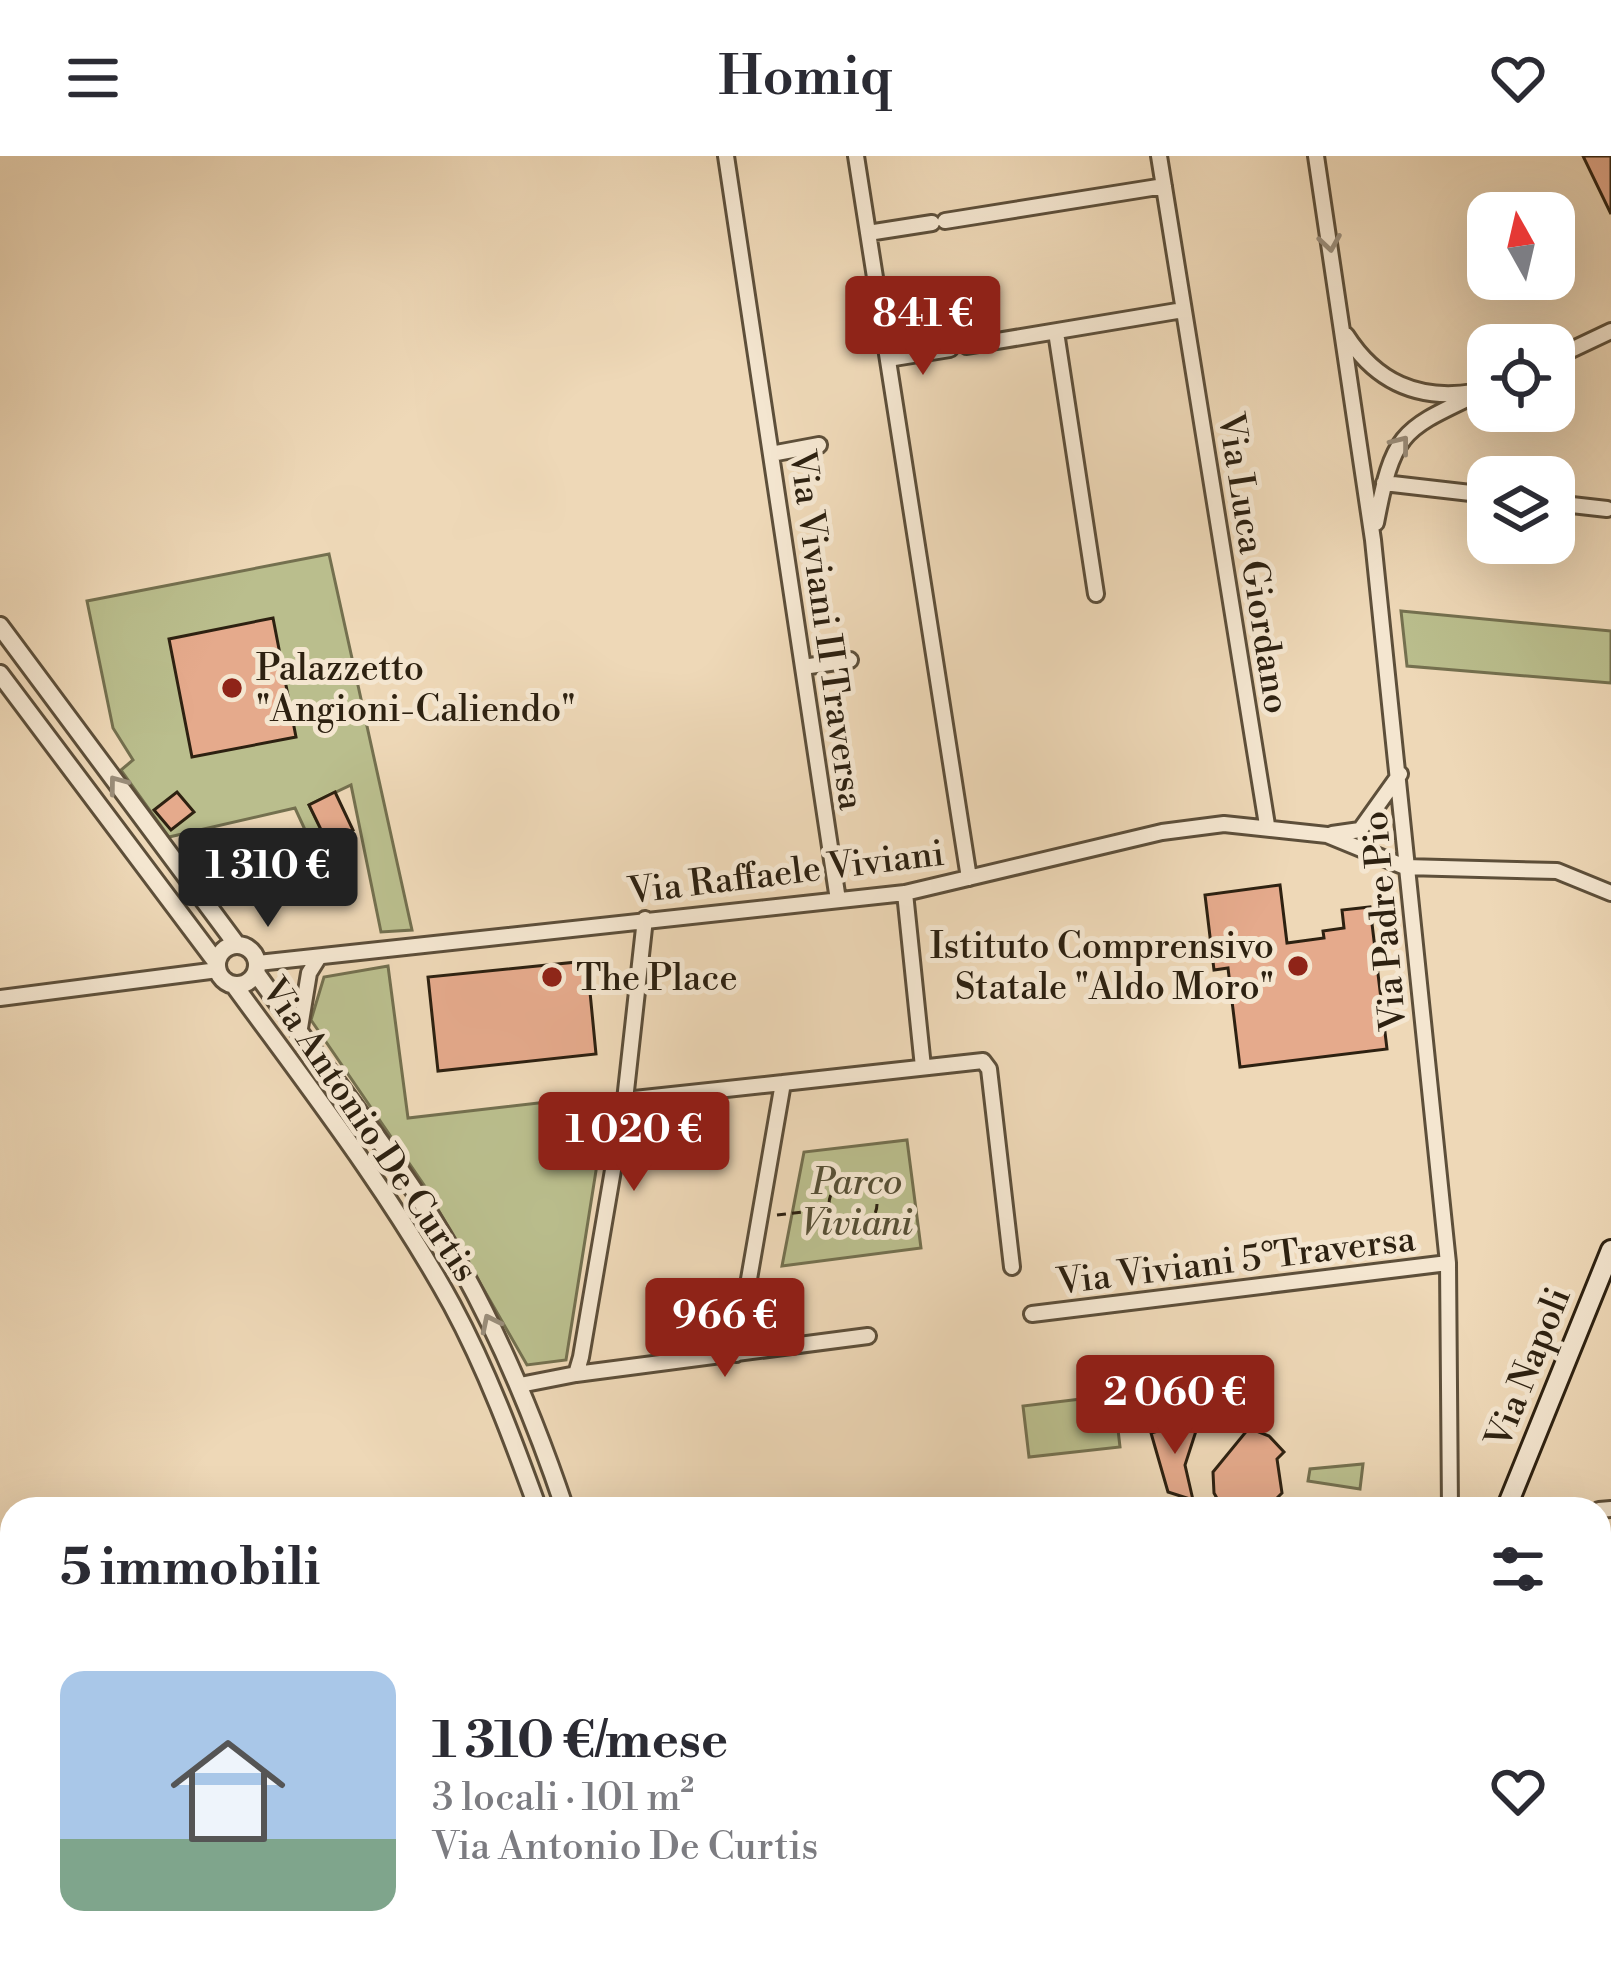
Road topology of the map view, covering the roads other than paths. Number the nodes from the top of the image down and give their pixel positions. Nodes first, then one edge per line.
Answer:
1 (726, 156) edge
2 (856, 156) edge
3 (1159, 156) edge
4 (1316, 156) edge
5 (1164, 186) junction
6 (868, 232) junction
7 (1183, 310) junction
8 (1343, 331) junction
9 (1611, 331) edge
10 (1056, 332) junction
11 (968, 346) dead end
12 (1575, 348) edge
13 (950, 349) dead end
14 (888, 359) junction
15 (1467, 392) edge
16 (1467, 401) edge
17 (819, 446) dead end
18 (771, 454) junction
19 (1384, 483) junction
20 (1467, 493) edge
21 (1575, 505) edge
22 (1607, 509) dead end
23 (1373, 540) junction
24 (1096, 594) dead end
25 (0, 626) edge
26 (850, 660) dead end
27 (803, 667) junction
28 (0, 674) edge
29 (1400, 774) junction
30 (1267, 825) junction
31 (1328, 835) junction
32 (1405, 866) junction
33 (969, 878) junction
34 (905, 893) junction
35 (1611, 893) edge
36 (838, 900) junction
37 (645, 919) junction
38 (237, 945) junction
39 (319, 957) junction
40 (218, 967) junction
41 (257, 968) junction
42 (234, 985) junction
43 (0, 998) edge
44 (299, 1034) junction
45 (923, 1067) junction
46 (783, 1083) junction
47 (625, 1100) junction
48 (1611, 1250) edge
49 (1448, 1263) junction
50 (1012, 1267) dead end
51 (1605, 1276) edge
52 (1031, 1314) dead end
53 (868, 1336) dead end
54 (736, 1354) junction
55 (576, 1374) junction
56 (520, 1385) junction
57 (533, 1497) edge
58 (561, 1497) edge
59 (1450, 1497) edge
60 (1511, 1497) edge

1 - 18 street, Via Viviani II Traversa
2 - 6 street
3 - 5 street, Via Luca Giordano
4 -> 8 street, Via Padre Pio
5 - 6 street
5 - 7 street, Via Luca Giordano
6 - 14 street
7 - 10 street
7 - 30 street, Via Luca Giordano
8 - 15 street
8 - 23 street, Via Padre Pio
9 - 12 street
10 - 11 street
10 - 24 street
13 - 14 street
14 - 33 street
19 -> 16 street
17 - 18 street
18 - 27 street, Via Viviani II Traversa
19 - 20 street
19 - 23 street
21 - 22 street
23 - 29 street, Via Padre Pio
38 -> 25 street, Via Antonio De Curtis
26 - 27 street
27 - 36 street, Via Viviani II Traversa
28 - 40 street, Via Antonio De Curtis
29 - 31 street
29 - 32 street, Via Padre Pio
30 - 31 street, Via Raffaele Viviani
30 - 33 street, Via Raffaele Viviani
31 - 32 street, Via Raffaele Viviani
32 - 35 street, Via Raffaele Viviani
32 - 49 street, Via Padre Pio
33 - 34 street, Via Raffaele Viviani
34 - 36 street, Via Raffaele Viviani
34 - 45 street
36 - 37 street, Via Raffaele Viviani
37 - 39 street, Via Raffaele Viviani
37 - 47 street
38 - 40 street, Via Antonio De Curtis
38 - 41 street, Via Antonio De Curtis
39 - 41 street, Via Raffaele Viviani
39 - 44 street
40 - 42 street, Via Antonio De Curtis
40 - 43 street
41 - 42 street, Via Antonio De Curtis
41 - 44 street, Via Antonio De Curtis
42 - 57 street, Via Antonio De Curtis
56 -> 44 street, Via Antonio De Curtis
45 - 46 street
45 - 50 street
46 - 47 street
46 - 54 street
47 - 55 street
48 - 51 main road, Via Napoli
49 - 52 street, Via Viviani 5°Traversa
49 - 59 street, Via Padre Pio
51 - 60 main road, Via Napoli
53 - 54 street
54 - 55 street
55 - 56 street
56 - 58 street, Via Antonio De Curtis

